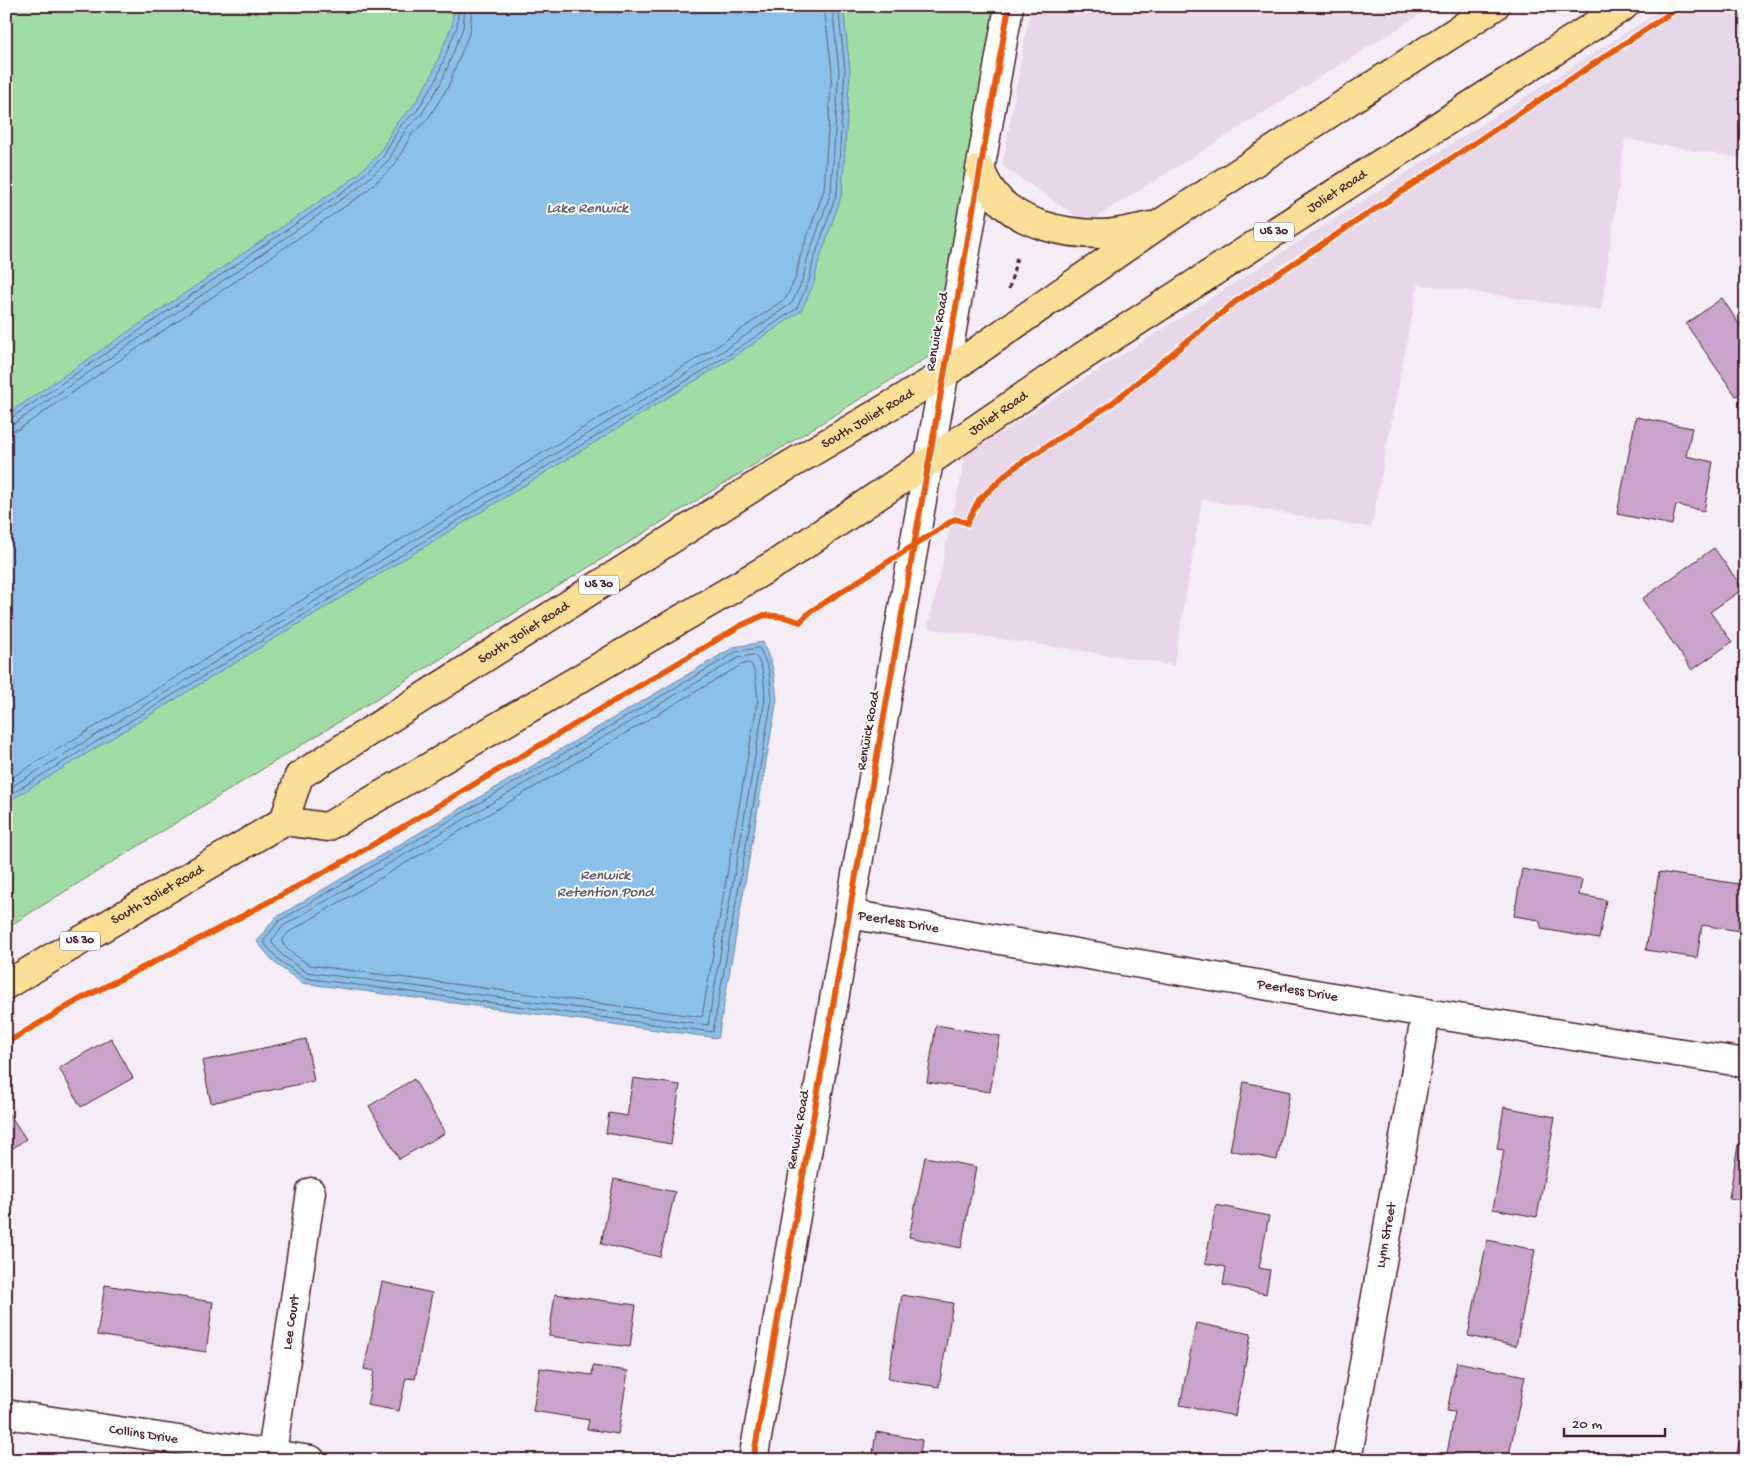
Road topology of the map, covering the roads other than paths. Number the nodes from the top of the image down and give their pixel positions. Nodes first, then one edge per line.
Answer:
1 (1009, 6) edge
2 (1495, 6) edge
3 (1624, 6) edge
4 (980, 169) junction
5 (1158, 225) junction
6 (944, 374) junction
7 (928, 462) junction
8 (284, 821) junction
9 (850, 914) junction
10 (6, 985) edge
11 (1426, 1013) junction
12 (1746, 1063) edge
13 (311, 1192) dead end
14 (6, 1414) edge
15 (272, 1453) junction
16 (311, 1460) edge
17 (753, 1460) edge
18 (1347, 1460) edge

1 - 4 street, Renwick Road
2 - 5 main road, US 30
3 - 7 main road, Joliet Road / US 30
4 - 5 main road
4 - 6 street, Renwick Road
5 - 6 main road, US 30
6 - 7 street, Renwick Road
6 - 8 main road, South Joliet Road / US 30
7 - 8 main road, US 30
7 - 9 street, Renwick Road
8 - 10 main road, South Joliet Road / US 30
9 - 11 street, Peerless Drive
9 - 17 street, Renwick Road
11 - 12 street, Peerless Drive
11 - 18 street, Lynn Street
13 - 15 street, Lee Court
14 - 15 street, Collins Drive
15 - 16 street, Collins Drive

